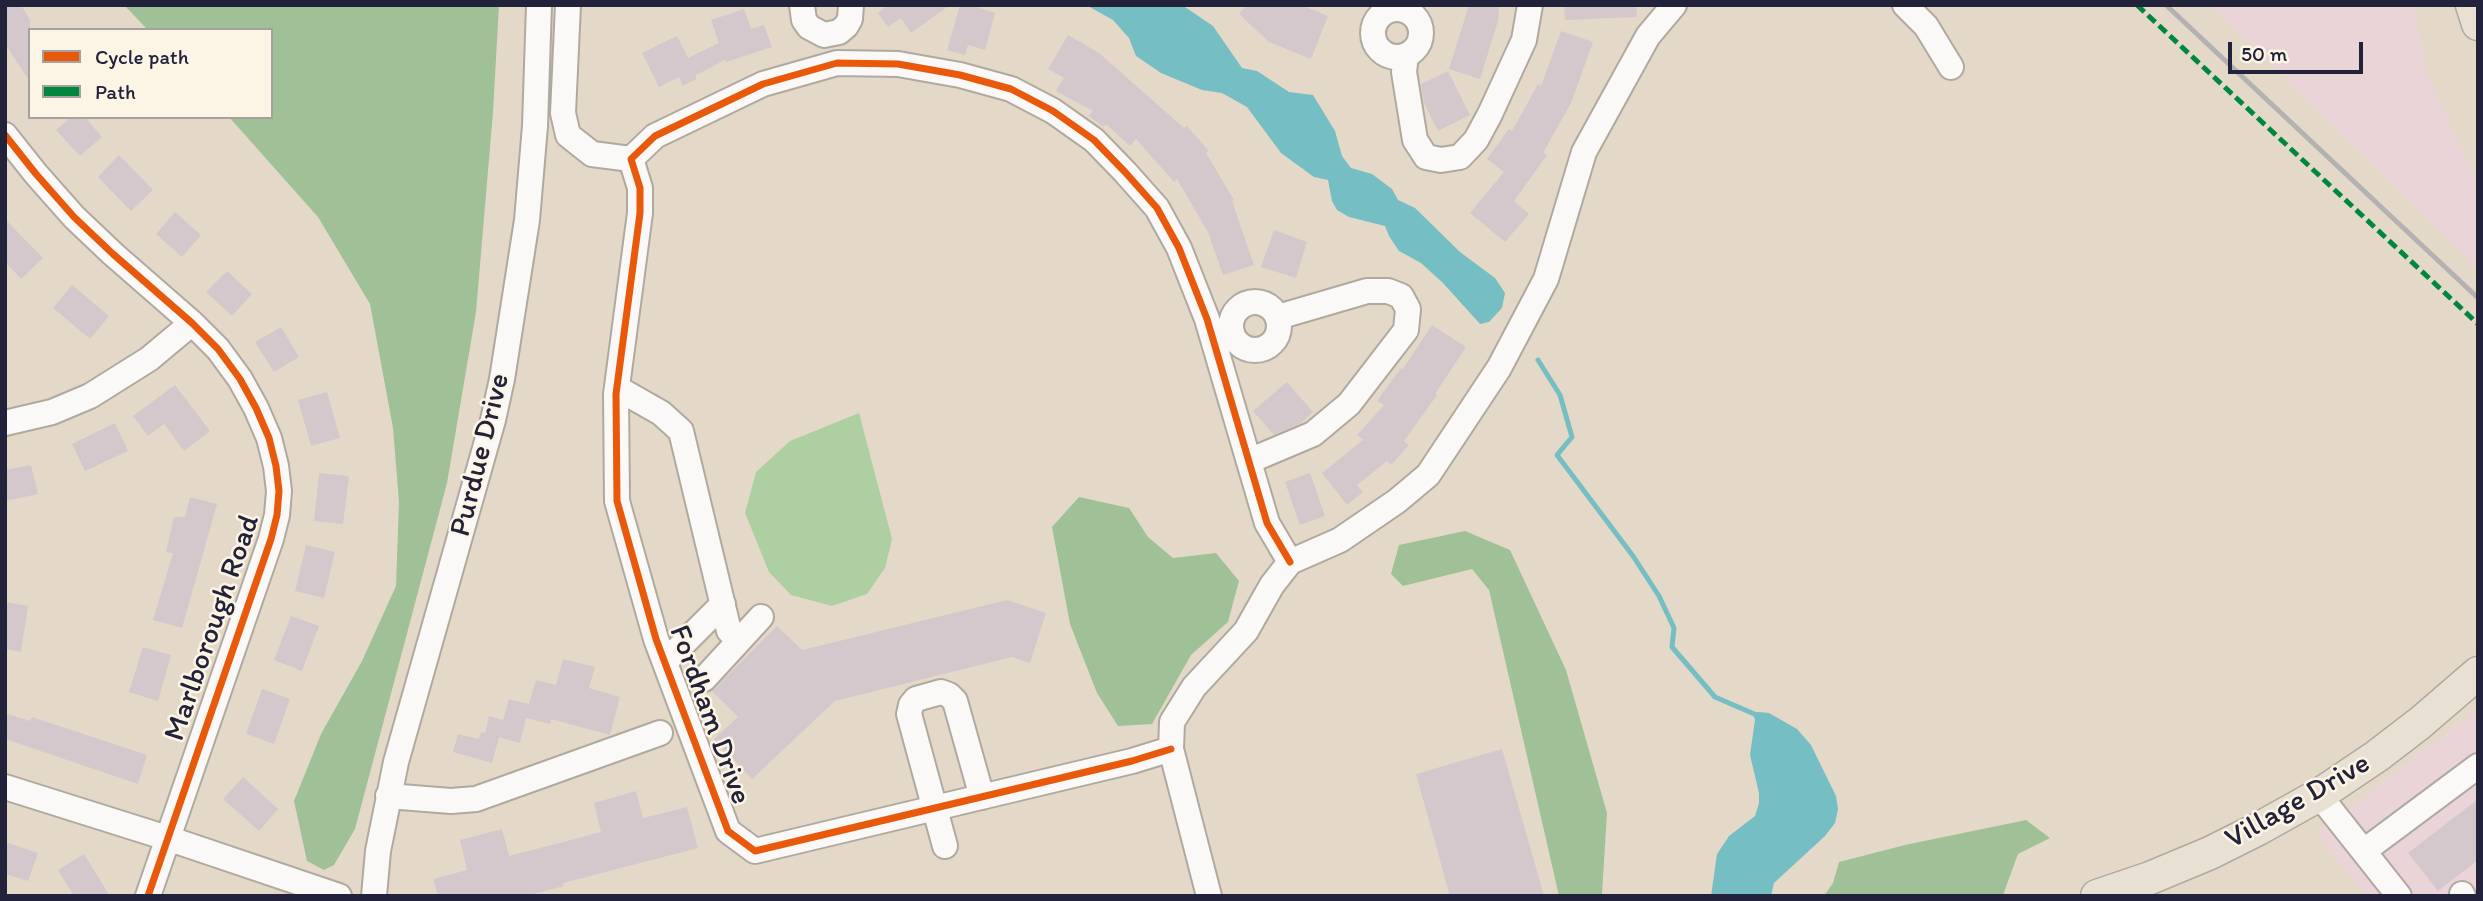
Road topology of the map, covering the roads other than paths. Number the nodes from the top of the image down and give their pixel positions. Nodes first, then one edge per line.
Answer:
1 (539, 5) edge
2 (568, 5) edge
3 (802, 5) edge
4 (851, 5) edge
5 (1530, 5) edge
6 (1651, 5) edge
7 (1674, 5) edge
8 (1905, 5) edge
9 (2472, 5) edge
10 (1390, 7) edge
11 (2478, 24) edge
12 (831, 34) junction
13 (1648, 36) junction
14 (1406, 55) junction
15 (837, 63) junction
16 (1951, 67) dead end
17 (5, 135) edge
18 (631, 159) junction
19 (1278, 317) junction
20 (192, 323) junction
21 (1222, 334) junction
22 (617, 388) junction
23 (5, 423) edge
24 (1249, 461) junction
25 (1290, 562) junction
26 (723, 604) junction
27 (761, 617) dead end
28 (740, 640) junction
29 (665, 662) junction
30 (704, 679) dead end
31 (2474, 684) edge
32 (660, 733) dead end
33 (1171, 749) junction
34 (2478, 766) edge
35 (5, 787) edge
36 (2319, 795) junction
37 (388, 796) junction
38 (982, 797) junction
39 (934, 807) junction
40 (167, 838) junction
41 (945, 846) dead end
42 (2364, 851) junction
43 (148, 896) edge
44 (339, 896) edge
45 (374, 896) edge
46 (1209, 896) edge
47 (2097, 896) edge
48 (2399, 896) edge

1 - 37 street, Purdue Drive
2 - 18 street
3 - 12 street
4 - 12 street
5 - 14 street
6 - 13 street
7 - 13 street
8 - 16 street
9 - 11 main road
10 - 14 street
10 - 14 street
12 - 15 street
13 - 25 street
15 - 18 street
15 - 21 street
17 - 20 street, Marlborough Road
18 - 22 street, Fordham Drive
19 - 21 street
19 - 21 street
19 - 24 street
20 - 23 street
20 - 40 street, Marlborough Road
21 - 24 street
22 - 26 street
22 - 29 street, Fordham Drive
24 - 25 street
25 - 33 street
26 - 28 street
26 - 29 street
27 - 28 street
28 - 30 street
29 - 39 street, Fordham Drive
31 - 36 main road, Village Drive
32 - 37 street
33 - 38 street, Fordham Drive
33 - 46 street
34 - 42 street
35 - 40 street
36 - 42 street
36 - 47 main road, Village Drive
37 - 45 street, Purdue Drive
38 - 39 street, Fordham Drive
38 - 39 street
39 - 41 street
40 - 43 street, Marlborough Road
40 - 44 street
42 - 48 street

